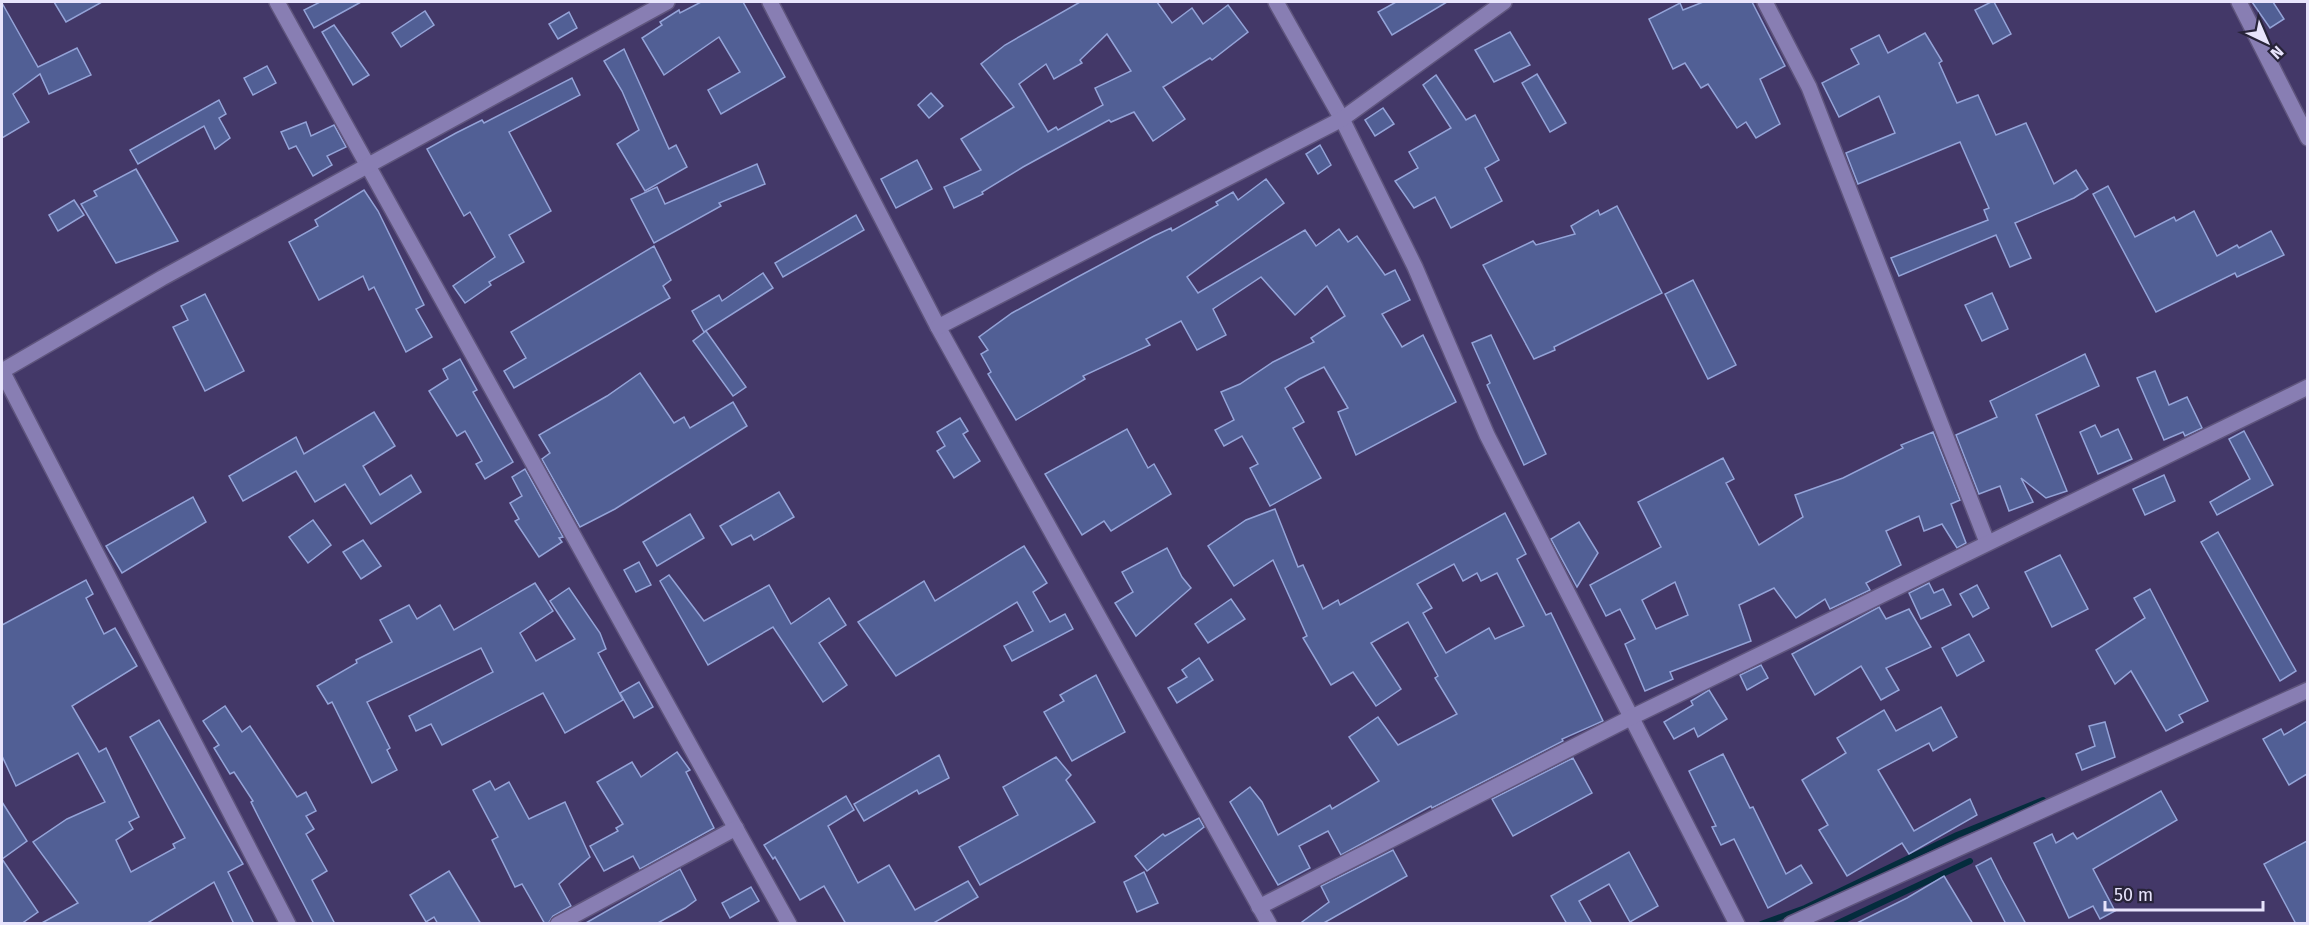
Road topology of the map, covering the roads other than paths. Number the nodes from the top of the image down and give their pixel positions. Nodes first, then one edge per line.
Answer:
1 (277, 2) edge
2 (668, 2) edge
3 (770, 2) edge
4 (1276, 2) edge
5 (1504, 2) edge
6 (1765, 2) edge
7 (2239, 2) edge
8 (1342, 119) junction
9 (2307, 138) edge
10 (367, 166) junction
11 (939, 327) junction
12 (2, 371) edge
13 (2307, 387) edge
14 (1987, 542) junction
15 (2307, 690) edge
16 (1632, 717) junction
17 (736, 828) junction
18 (1259, 907) junction
19 (288, 924) edge
20 (558, 924) edge
21 (789, 924) edge
22 (1269, 924) edge
23 (1737, 924) edge
24 (1791, 924) edge

1 - 10 street
2 - 10 street
3 - 11 street
4 - 8 street
5 - 8 street
6 - 14 street
7 - 9 street
8 - 11 street
8 - 16 street
10 - 12 street
10 - 17 street
11 - 18 street
12 - 19 street
13 - 14 street
14 - 16 street
15 - 24 street
16 - 18 street
16 - 23 street
17 - 20 street
17 - 21 street
18 - 22 street

